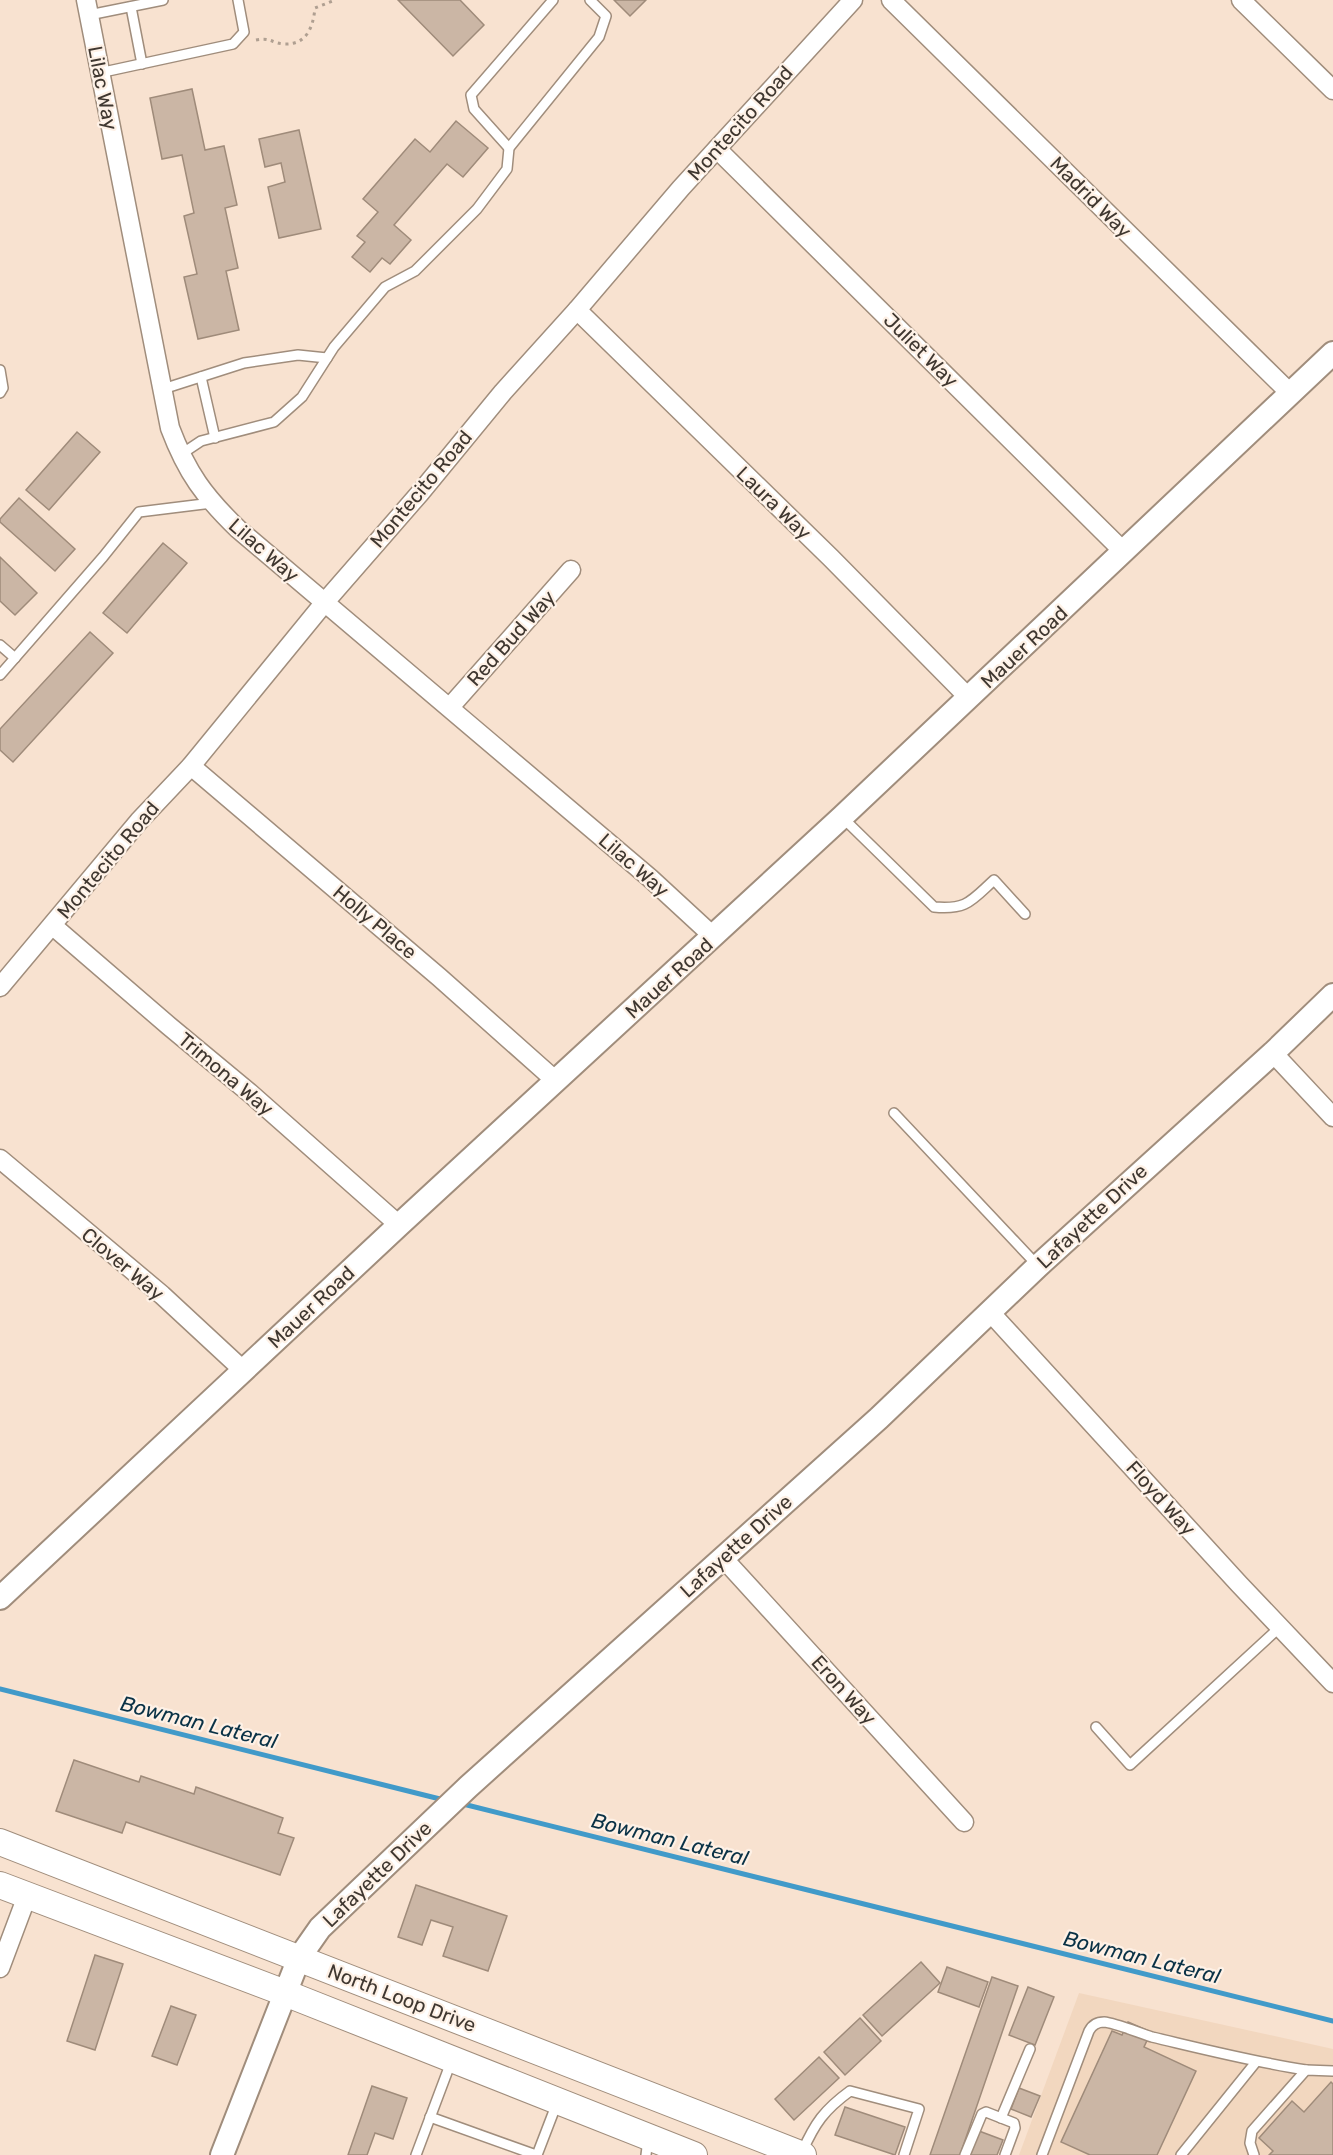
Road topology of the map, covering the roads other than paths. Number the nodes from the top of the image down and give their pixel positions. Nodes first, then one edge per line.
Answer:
1 (163, 0) edge
2 (238, 0) edge
3 (553, 0) edge
4 (590, 0) edge
5 (853, 0) edge
6 (891, 0) edge
7 (1241, 0) edge
8 (130, 7) junction
9 (87, 8) edge
10 (142, 64) junction
11 (99, 73) junction
12 (1333, 90) edge
13 (509, 148) junction
14 (717, 149) junction
15 (577, 310) junction
16 (1333, 353) edge
17 (327, 358) junction
18 (0, 370) edge
19 (201, 377) junction
20 (163, 389) junction
21 (0, 393) edge
22 (1290, 394) junction
23 (215, 438) junction
24 (180, 455) junction
25 (212, 503) junction
26 (1124, 552) junction
27 (572, 570) dead end
28 (325, 602) junction
29 (0, 645) edge
30 (15, 658) junction
31 (0, 675) edge
32 (969, 698) junction
33 (450, 706) junction
34 (191, 766) junction
35 (842, 817) junction
36 (1024, 914) dead end
37 (53, 926) junction
38 (714, 937) junction
39 (0, 987) edge
40 (1333, 995) edge
41 (1273, 1053) junction
42 (556, 1081) junction
43 (894, 1113) dead end
44 (1333, 1117) edge
45 (0, 1159) edge
46 (399, 1225) junction
47 (1038, 1266) junction
48 (990, 1312) junction
49 (244, 1371) junction
50 (723, 1558) junction
51 (0, 1598) edge
52 (1280, 1627) junction
53 (1333, 1683) edge
54 (1096, 1727) dead end
55 (964, 1822) dead end
56 (0, 1842) edge
57 (0, 1885) edge
58 (27, 1896) junction
59 (299, 1958) junction
60 (0, 1968) edge
61 (285, 1993) junction
62 (1030, 2049) dead end
63 (452, 2059) junction
64 (1256, 2062) junction
65 (1306, 2070) junction
66 (1333, 2071) edge
67 (558, 2101) junction
68 (430, 2117) junction
69 (1001, 2118) junction
70 (647, 2146) edge
71 (222, 2155) edge
72 (416, 2155) edge
73 (537, 2155) edge
74 (694, 2155) edge
75 (802, 2155) edge
76 (904, 2155) edge
77 (965, 2155) edge
78 (1005, 2155) edge
79 (1042, 2155) edge
80 (1181, 2155) edge
81 (1254, 2155) edge

1 - 8 lane
2 - 10 lane
3 - 13 lane
4 - 13 lane
5 - 14 street, Montecito Road
6 - 22 street, Madrid Way
7 - 12 street
8 - 9 lane
8 - 10 lane
9 - 11 street, Lilac Way
10 - 11 lane
11 - 20 street, Lilac Way
13 - 17 lane
14 - 15 street, Montecito Road
14 - 26 street, Juliet Way
15 - 28 street, Montecito Road
15 - 32 street, Laura Way
16 - 22 street, Mauer Road
17 - 19 lane
17 - 23 lane
18 - 21 lane
19 - 20 lane
19 - 23 lane
20 - 24 street, Lilac Way
22 - 26 street, Mauer Road
23 - 24 lane
24 - 25 street, Lilac Way
25 - 28 street, Lilac Way
25 - 30 lane
26 - 32 street, Mauer Road
27 - 33 street, Red Bud Way
28 - 33 street, Lilac Way
28 - 34 street, Montecito Road
29 - 30 lane
30 - 31 lane
32 - 35 street, Mauer Road
33 - 38 street, Lilac Way
34 - 37 street, Montecito Road
34 - 42 street, Holly Place
35 - 36 lane
35 - 38 street, Mauer Road
37 - 39 street, Montecito Road
37 - 46 street, Trimona Way
38 - 42 street, Mauer Road
40 - 41 street, Lafayette Drive
41 - 44 street
41 - 47 street, Lafayette Drive
42 - 46 street, Mauer Road
43 - 47 lane
45 - 49 street, Clover Way
46 - 49 street, Mauer Road
47 - 48 street, Lafayette Drive
48 - 50 street, Lafayette Drive
48 - 52 street, Floyd Way
49 - 51 street, Mauer Road
50 - 55 street, Eron Way
50 - 59 street, Lafayette Drive
52 - 53 street, Floyd Way
52 - 54 lane
56 - 59 main road, North Loop Drive
57 - 58 main road, North Loop Drive
58 - 60 street
58 - 61 main road, North Loop Drive
59 - 61 street, Lafayette Drive
59 - 75 main road, North Loop Drive
61 - 63 main road, North Loop Drive
61 - 71 street, Lafayette Drive
62 - 69 lane
63 - 67 main road, North Loop Drive
63 - 68 lane
64 - 65 lane
64 - 79 lane
64 - 80 lane
65 - 66 lane
65 - 81 lane
67 - 70 main road, North Loop Drive
67 - 73 lane
68 - 72 lane
68 - 73 lane
69 - 77 lane
69 - 78 lane
70 - 74 main road, North Loop Drive
75 - 76 lane

